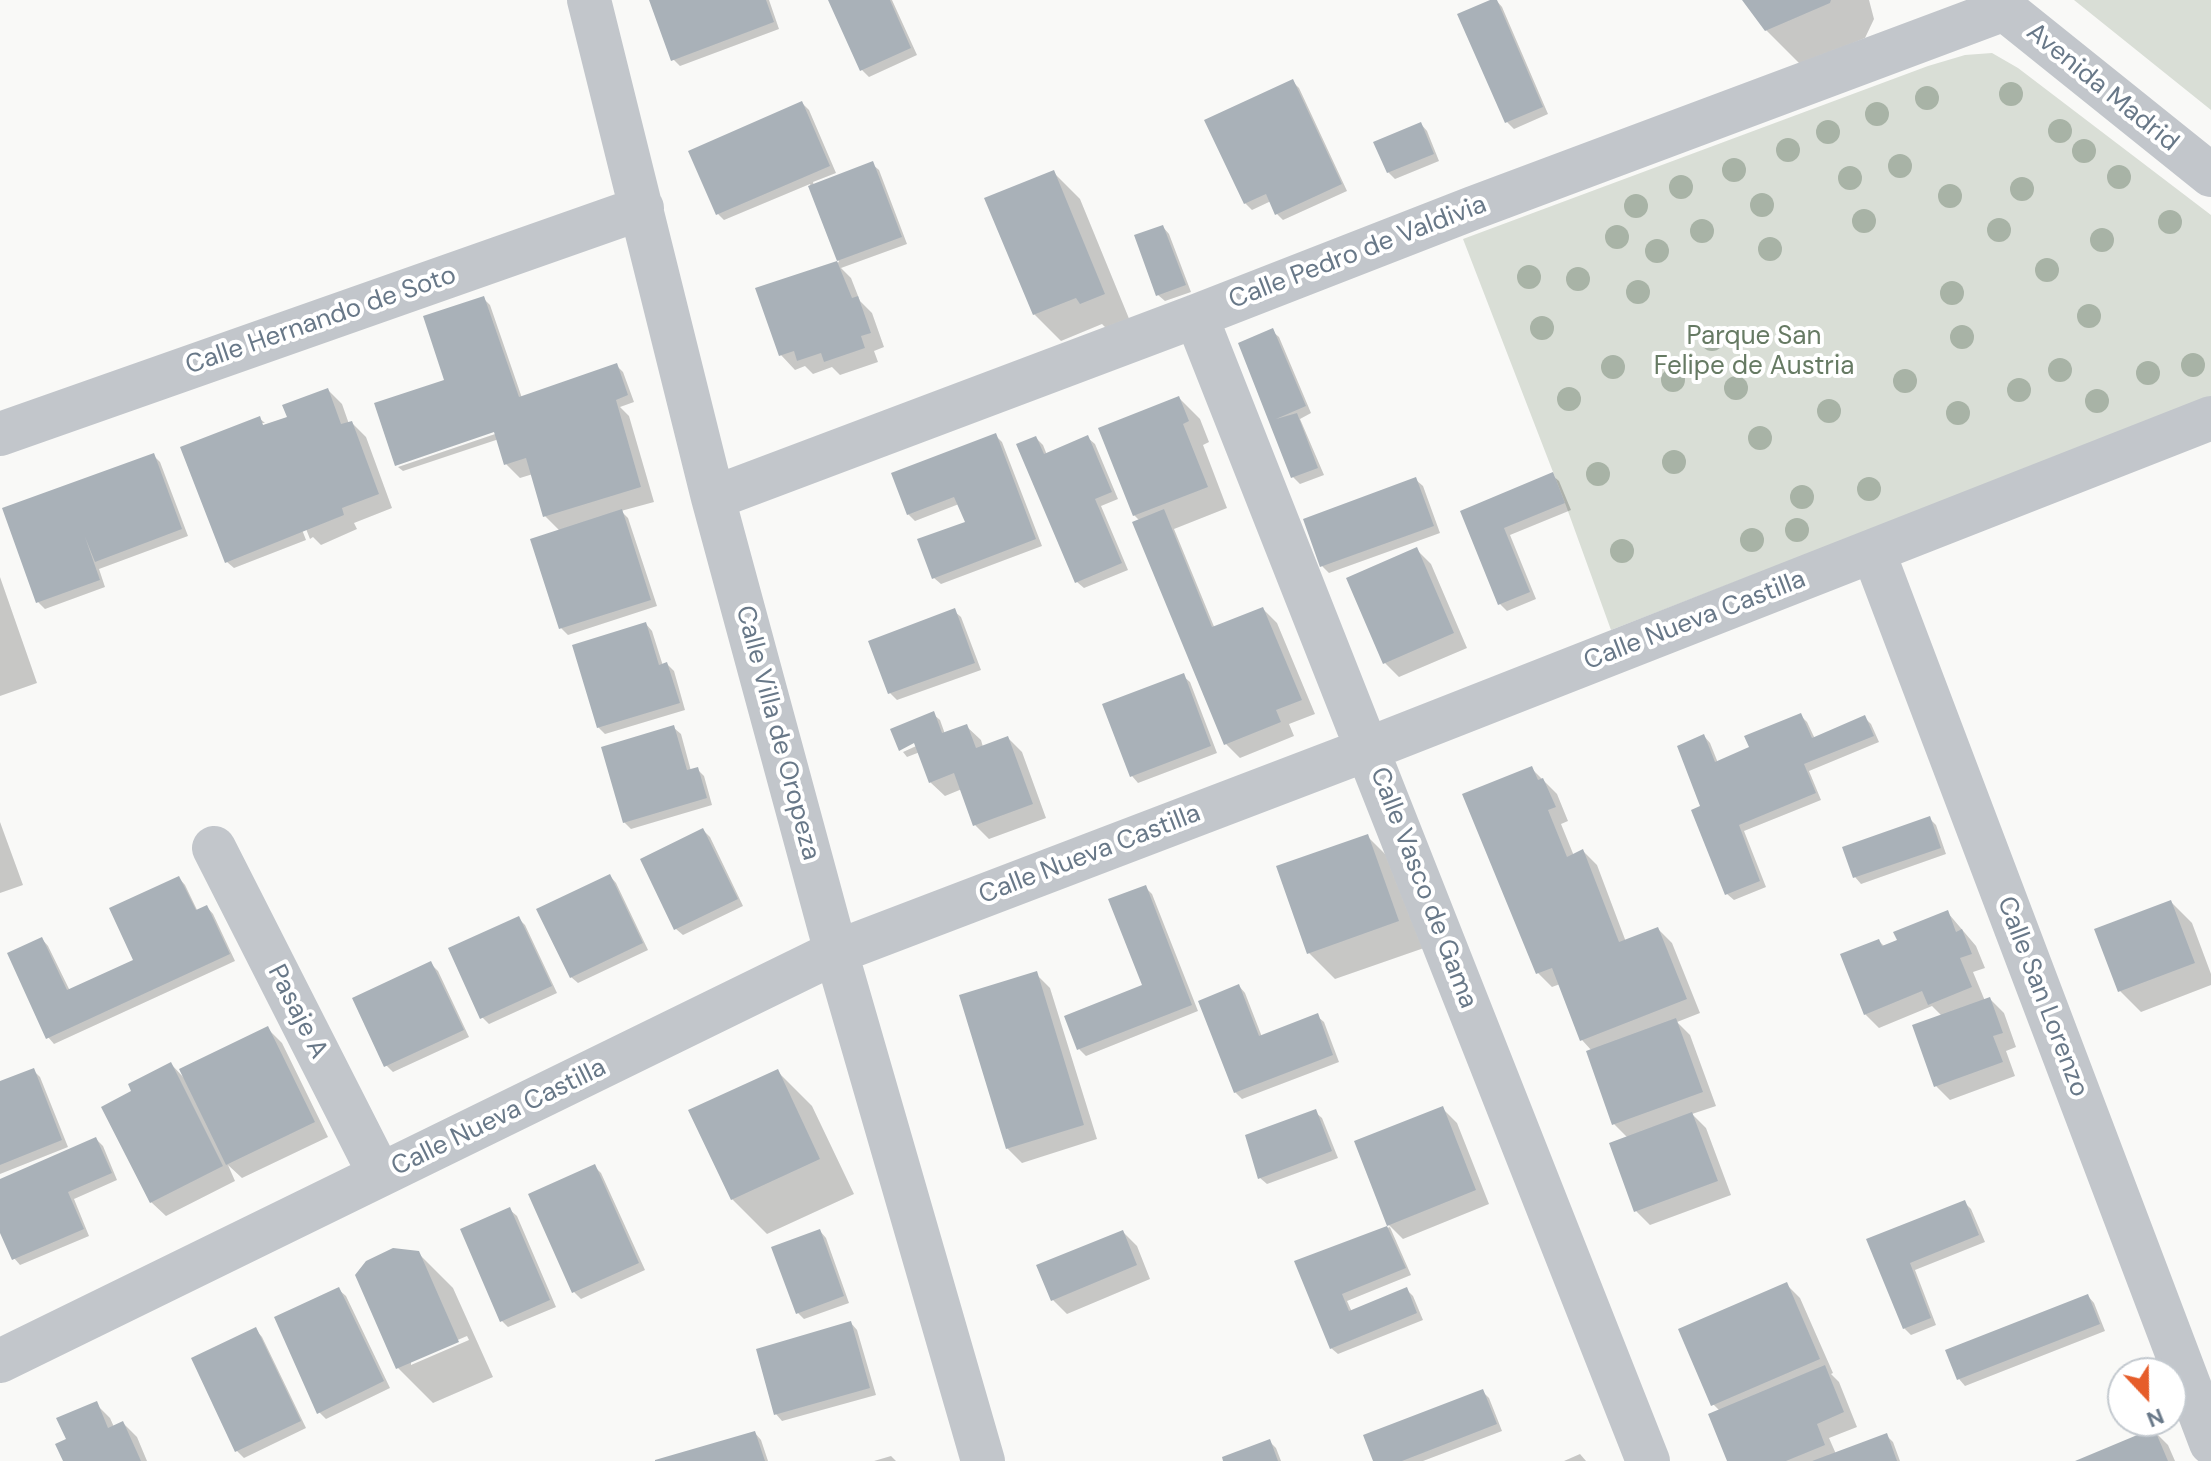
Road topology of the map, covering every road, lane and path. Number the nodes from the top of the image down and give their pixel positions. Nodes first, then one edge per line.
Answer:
1 (589, 0) edge
2 (1999, 5) edge
3 (2211, 175) edge
4 (642, 208) junction
5 (1196, 316) junction
6 (2211, 418) edge
7 (0, 434) edge
8 (713, 498) junction
9 (1873, 551) junction
10 (1368, 749) junction
11 (214, 848) dead end
12 (836, 952) junction
13 (380, 1175) junction
14 (0, 1361) edge
15 (2211, 1443) edge
16 (983, 1461) edge
17 (1648, 1461) edge

1 - 4 street, Calle Villa de Oropeza
2 - 3 street, Avenida Madrid
2 - 5 street, Calle Pedro de Valdivia
4 - 7 street, Calle Hernando de Soto
4 - 8 street, Calle Villa de Oropeza
5 - 8 street, Calle Pedro de Valdivia
5 - 10 street, Calle Vasco de Gama
6 - 9 street, Calle Nueva Castilla
8 - 12 street, Calle Villa de Oropeza
9 - 10 street, Calle Nueva Castilla
9 - 15 street, Calle San Lorenzo
10 - 12 street, Calle Nueva Castilla
10 - 17 street, Calle Vasco de Gama
11 - 13 street, Pasaje A
12 - 13 street, Calle Nueva Castilla
12 - 16 street, Calle Villa de Oropeza
13 - 14 street, Calle Nueva Castilla

